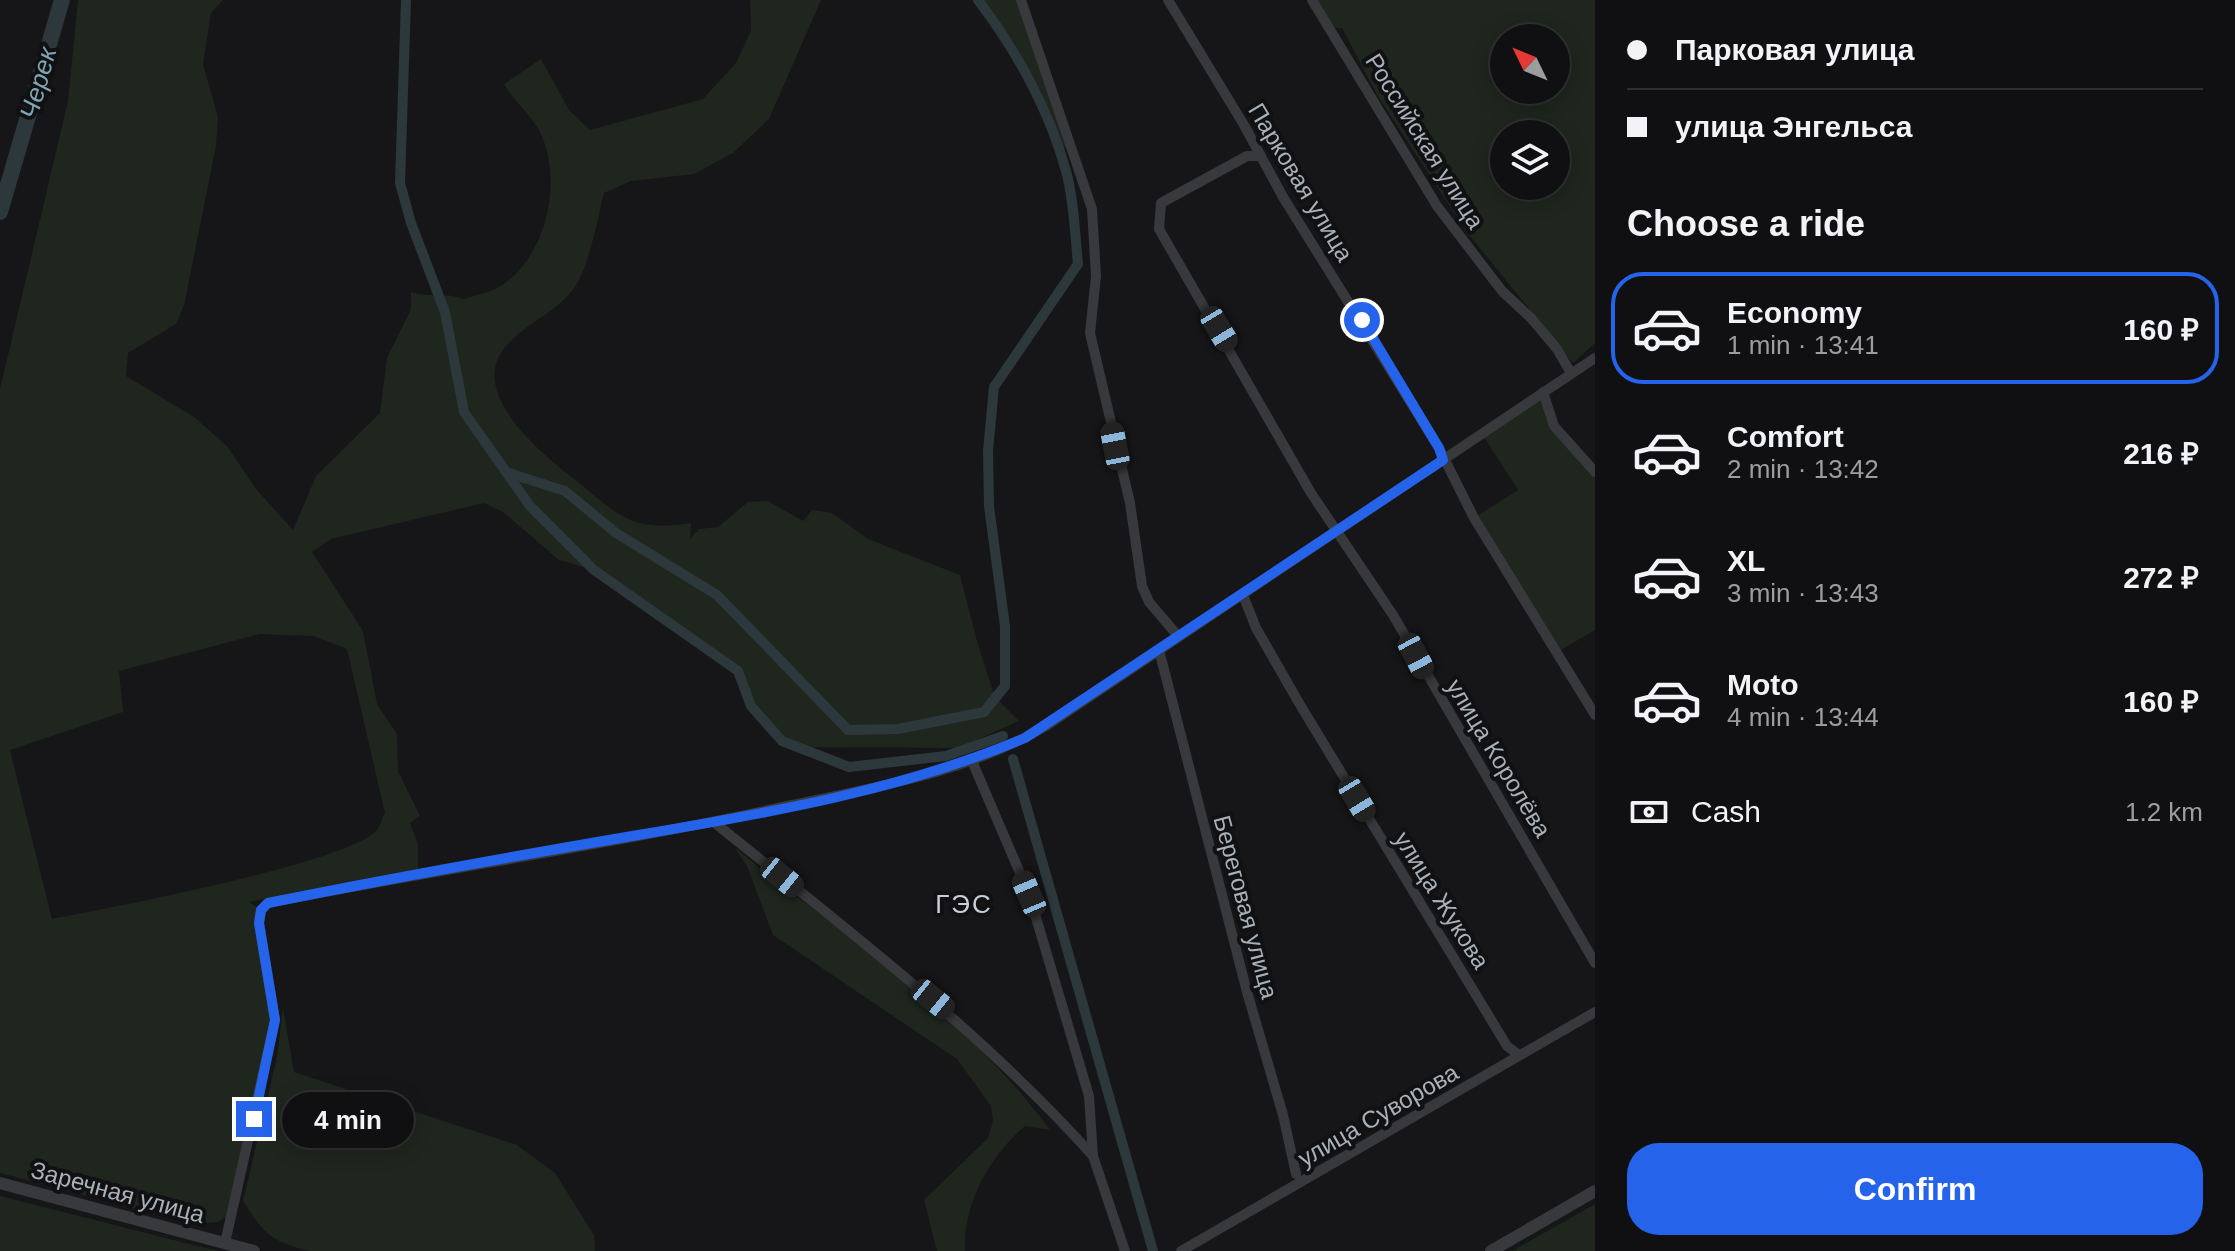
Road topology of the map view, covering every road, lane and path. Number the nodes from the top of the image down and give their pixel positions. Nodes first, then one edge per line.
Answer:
1 (1021, 0) edge
2 (1168, 0) edge
3 (1312, 0) edge
4 (1253, 141) junction
5 (1247, 156) junction
6 (1261, 156) junction
7 (1595, 358) edge
8 (1571, 373) junction
9 (1543, 392) junction
10 (1443, 460) junction
11 (1595, 472) edge
12 (1338, 531) junction
13 (1243, 595) junction
14 (1178, 636) junction
15 (1159, 650) junction
16 (1595, 715) edge
17 (972, 761) junction
18 (715, 823) junction
19 (1595, 963) edge
20 (1595, 1012) edge
21 (1519, 1055) junction
22 (1093, 1156) junction
23 (1300, 1178) junction
24 (0, 1183) edge
25 (1595, 1191) edge
26 (225, 1243) junction
27 (254, 1251) edge
28 (1125, 1251) edge
29 (1181, 1251) edge
30 (1491, 1251) edge

1 - 14 street
2 - 4 street, Парковая улица
3 - 8 street, Российская улица
4 - 5 street
4 - 6 street, Парковая улица
5 - 6 street
5 - 12 street, улица Королёва
6 - 10 street, Парковая улица
7 - 8 street
8 - 9 street
9 - 10 street
9 - 11 street
10 - 12 street
10 - 16 street, Парковая улица
12 - 13 street
12 - 19 street, улица Королёва
13 - 14 street
13 - 21 street, улица Жукова
14 - 15 street
15 - 17 street
15 - 23 street, Береговая улица
17 - 18 street
17 - 22 street
18 - 22 street
18 - 26 street
20 - 21 street, улица Суворова
21 - 23 street, улица Суворова
22 - 28 street
23 - 29 street, улица Суворова
24 - 26 street, Заречная улица
25 - 30 street
26 - 27 street, Заречная улица

